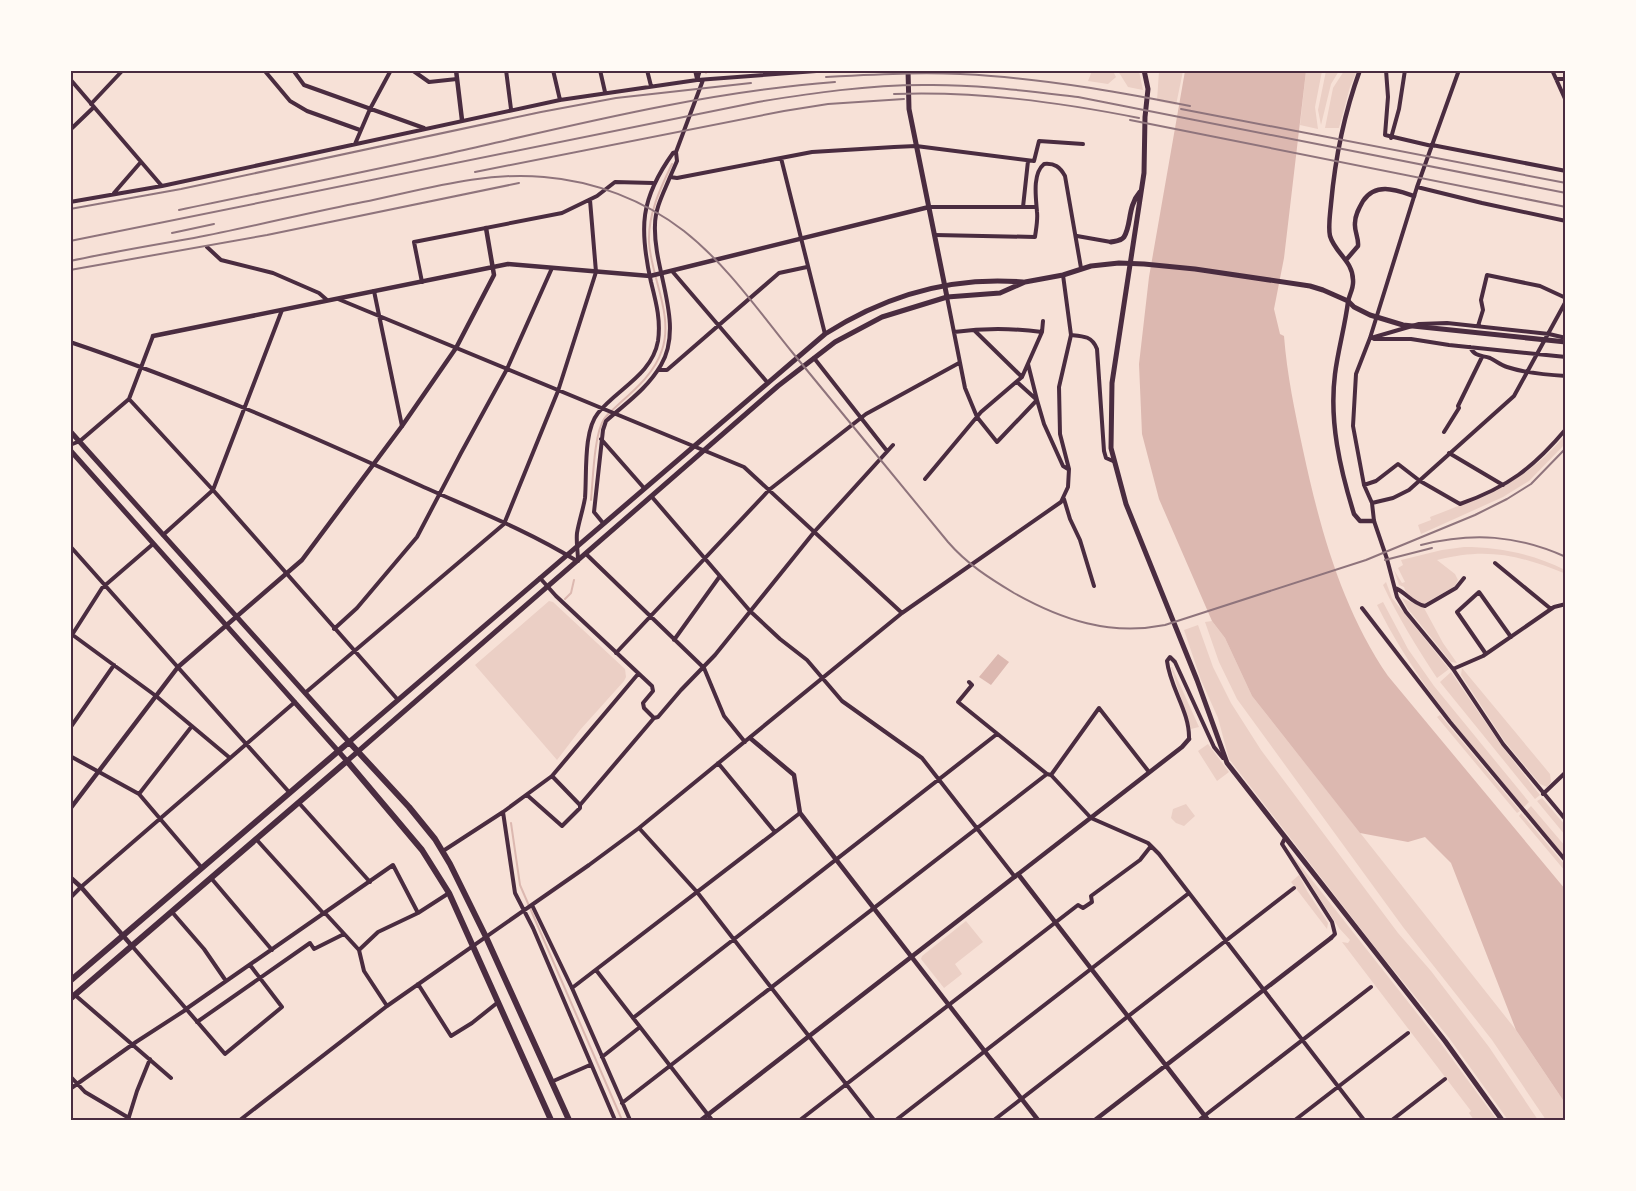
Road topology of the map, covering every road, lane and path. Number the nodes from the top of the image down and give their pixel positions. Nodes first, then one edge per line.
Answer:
1 (123, 70) edge
2 (264, 70) edge
3 (293, 70) edge
4 (391, 70) edge
5 (412, 70) edge
6 (456, 70) edge
7 (506, 70) edge
8 (553, 70) edge
9 (600, 70) edge
10 (647, 70) edge
11 (695, 70) edge
12 (700, 70) edge
13 (711, 70) edge
14 (830, 70) edge
15 (908, 70) edge
16 (1144, 70) edge
17 (1360, 70) edge
18 (1386, 70) edge
19 (1405, 70) edge
20 (1459, 70) edge
21 (1552, 70) edge
22 (70, 79) edge
23 (457, 79) junction
24 (706, 79) junction
25 (1556, 79) junction
26 (1566, 79) edge
27 (697, 80) junction
28 (651, 86) junction
29 (604, 92) junction
30 (560, 100) junction
31 (1566, 101) edge
32 (93, 105) junction
33 (370, 109) junction
34 (511, 109) junction
35 (462, 120) junction
36 (360, 129) junction
37 (425, 129) junction
38 (70, 130) edge
39 (1391, 138) junction
40 (355, 144) junction
41 (1083, 144) dead end
42 (916, 146) junction
43 (1432, 146) junction
44 (676, 152) junction
45 (781, 158) junction
46 (1028, 160) junction
47 (140, 162) junction
48 (1566, 171) edge
49 (670, 177) junction
50 (653, 183) junction
51 (162, 186) junction
52 (1417, 187) junction
53 (1141, 190) junction
54 (113, 194) junction
55 (1414, 196) junction
56 (590, 200) junction
57 (70, 202) edge
58 (929, 207) junction
59 (1023, 207) junction
60 (1036, 207) junction
61 (1566, 221) edge
62 (486, 228) junction
63 (935, 235) junction
64 (1077, 236) junction
65 (800, 238) junction
66 (1111, 242) joint
67 (207, 246) dead end
68 (1346, 260) junction
69 (494, 267) junction
70 (807, 267) junction
71 (552, 268) junction
72 (1081, 268) junction
73 (672, 271) junction
74 (596, 272) junction
75 (660, 274) junction
76 (1063, 275) junction
77 (651, 276) junction
78 (422, 282) junction
79 (1025, 282) junction
80 (945, 285) junction
81 (374, 291) junction
82 (947, 297) junction
83 (337, 299) junction
84 (1566, 299) edge
85 (328, 301) junction
86 (1348, 301) junction
87 (282, 310) junction
88 (379, 317) junction
89 (1043, 321) dead end
90 (719, 325) junction
91 (1478, 326) junction
92 (975, 330) junction
93 (954, 332) junction
94 (1042, 332) junction
95 (825, 334) junction
96 (1549, 334) junction
97 (1071, 335) junction
98 (153, 336) joint
99 (1370, 339) junction
100 (1566, 340) edge
101 (70, 342) edge
102 (1470, 347) junction
103 (456, 348) junction
104 (1536, 354) junction
105 (1483, 357) junction
106 (1566, 357) edge
107 (814, 358) junction
108 (959, 363) junction
109 (1028, 364) junction
110 (141, 366) junction
111 (507, 369) junction
112 (658, 370) junction
113 (1528, 371) junction
114 (1566, 376) edge
115 (1022, 377) junction
116 (767, 382) junction
117 (1017, 382) junction
118 (558, 391) junction
119 (129, 399) junction
120 (1037, 400) junction
121 (245, 407) junction
122 (603, 409) junction
123 (613, 413) junction
124 (977, 417) junction
125 (860, 418) junction
126 (402, 426) junction
127 (1566, 429) edge
128 (70, 430) edge
129 (1444, 432) dead end
130 (601, 438) junction
131 (80, 441) junction
132 (70, 445) edge
133 (893, 445) dead end
134 (694, 446) junction
135 (70, 450) edge
136 (706, 451) junction
137 (887, 452) junction
138 (1449, 453) junction
139 (1113, 461) junction
140 (373, 464) junction
141 (1069, 469) junction
142 (926, 479) dead end
143 (1420, 481) junction
144 (1364, 485) junction
145 (1504, 486) junction
146 (644, 488) junction
147 (213, 490) junction
148 (769, 490) junction
149 (439, 494) junction
150 (652, 497) junction
151 (1064, 498) junction
152 (1372, 503) junction
153 (1374, 521) junction
154 (603, 523) junction
155 (504, 524) junction
156 (815, 531) junction
157 (164, 535) junction
158 (154, 543) junction
159 (578, 545) junction
160 (70, 546) edge
161 (586, 554) junction
162 (567, 555) junction
163 (705, 559) junction
164 (578, 561) junction
165 (1495, 563) dead end
166 (286, 574) junction
167 (720, 576) junction
168 (540, 578) junction
169 (1464, 578) dead end
170 (105, 585) junction
171 (1094, 586) dead end
172 (548, 587) junction
173 (1395, 588) junction
174 (1566, 604) edge
175 (1362, 608) dead end
176 (1551, 609) junction
177 (750, 611) junction
178 (902, 613) junction
179 (651, 616) junction
180 (237, 617) junction
181 (227, 626) junction
182 (334, 628) junction
183 (71, 635) edge
184 (1511, 637) junction
185 (674, 640) junction
186 (355, 651) junction
187 (616, 653) junction
188 (1486, 654) junction
189 (114, 665) junction
190 (178, 667) junction
191 (704, 668) junction
192 (1453, 669) junction
193 (638, 674) junction
194 (822, 678) junction
195 (969, 682) dead end
196 (305, 693) junction
197 (156, 696) junction
198 (398, 700) junction
199 (295, 702) junction
200 (654, 718) junction
201 (192, 726) junction
202 (70, 728) edge
203 (998, 734) junction
204 (750, 738) junction
205 (1189, 739) joint
206 (349, 742) junction
207 (745, 742) junction
208 (247, 743) junction
209 (337, 750) junction
210 (359, 751) junction
211 (70, 756) edge
212 (230, 758) junction
213 (347, 761) junction
214 (718, 763) junction
215 (1227, 763) junction
216 (99, 772) junction
217 (1149, 772) junction
218 (1566, 772) edge
219 (1049, 775) junction
220 (552, 776) junction
221 (939, 780) junction
222 (289, 792) junction
223 (139, 794) junction
224 (1543, 794) junction
225 (527, 795) junction
226 (299, 802) junction
227 (580, 805) junction
228 (70, 809) edge
229 (503, 812) junction
230 (800, 813) junction
231 (160, 818) junction
232 (1091, 818) junction
233 (1566, 820) edge
234 (639, 828) junction
235 (976, 828) junction
236 (775, 832) junction
237 (1285, 838) junction
238 (256, 839) junction
239 (1151, 846) junction
240 (442, 851) junction
241 (836, 860) junction
242 (1566, 861) edge
243 (202, 868) junction
244 (1016, 875) junction
245 (70, 877) edge
246 (211, 878) junction
247 (370, 882) junction
248 (81, 887) junction
249 (1294, 888) dead end
250 (697, 892) junction
251 (449, 893) junction
252 (1189, 893) junction
253 (70, 898) edge
254 (532, 905) junction
255 (874, 908) junction
256 (524, 910) junction
257 (171, 912) junction
258 (418, 913) junction
259 (325, 914) junction
260 (1055, 923) junction
261 (344, 934) junction
262 (124, 935) junction
263 (486, 937) junction
264 (1331, 938) joint
265 (734, 940) junction
266 (1226, 941) junction
267 (132, 946) junction
268 (472, 947) junction
269 (272, 950) junction
270 (359, 950) junction
271 (912, 956) junction
272 (250, 965) junction
273 (1091, 969) junction
274 (596, 970) junction
275 (259, 979) junction
276 (70, 981) edge
277 (226, 981) junction
278 (418, 984) junction
279 (771, 987) junction
280 (1371, 987) dead end
281 (572, 988) junction
282 (1264, 990) junction
283 (73, 997) edge
284 (497, 1003) junction
285 (949, 1005) junction
286 (387, 1006) junction
287 (187, 1009) junction
288 (1128, 1017) junction
289 (633, 1018) junction
290 (197, 1022) junction
291 (640, 1027) junction
292 (1408, 1033) dead end
293 (809, 1036) junction
294 (1302, 1040) junction
295 (133, 1046) junction
296 (985, 1051) junction
297 (602, 1057) junction
298 (150, 1059) junction
299 (590, 1065) junction
300 (669, 1066) junction
301 (1165, 1066) junction
302 (70, 1076) edge
303 (171, 1078) dead end
304 (1445, 1079) dead end
305 (551, 1082) junction
306 (78, 1084) junction
307 (846, 1084) junction
308 (1338, 1087) junction
309 (70, 1089) edge
310 (1022, 1099) junction
311 (622, 1102) junction
312 (707, 1115) junction
313 (1206, 1118) edge
314 (129, 1119) edge
315 (240, 1120) edge
316 (551, 1120) edge
317 (569, 1120) edge
318 (615, 1120) edge
319 (630, 1120) edge
320 (700, 1120) edge
321 (712, 1120) edge
322 (800, 1120) edge
323 (874, 1120) edge
324 (896, 1120) edge
325 (994, 1120) edge
326 (1038, 1120) edge
327 (1095, 1120) edge
328 (1199, 1120) edge
329 (1295, 1120) edge
330 (1364, 1120) edge
331 (1392, 1120) edge
332 (1503, 1120) edge

1 - 32 street
2 - 36 street
3 - 33 street
4 - 33 street
5 - 23 street
6 - 23 street
7 - 34 street
8 - 30 street
9 - 29 street
10 - 28 street
11 - 27 street
12 - 27 street
13 - 24 street
14 - 24 street
15 - 42 main road
16 - 53 main road
17 - 68 street
18 - 39 street
19 - 39 street
20 - 43 street
21 - 25 street
22 - 32 street
23 - 35 street
24 - 27 street
24 - 44 street
25 - 26 street
25 - 31 street
27 - 28 street
28 - 29 street
29 - 30 street
30 - 34 street
32 - 38 street
32 - 47 street
33 - 36 street
33 - 37 street
34 - 35 street
35 - 37 street
36 - 40 street
37 - 40 street
39 - 43 street
40 - 51 street
41 - 46 street
42 - 45 street
42 - 46 street
42 - 58 main road
43 - 48 street
43 - 52 street
44 - 49 street
44 - 50 street
45 - 49 street
45 - 65 street
46 - 59 street
47 - 51 street
47 - 54 street
49 - 75 street
50 - 56 street
50 - 77 street
51 - 54 street
52 - 55 street
52 - 61 street
53 - 66 main road
53 - 139 main road
54 - 57 street
55 - 68 street
55 - 99 street
56 - 62 street
56 - 74 street
58 - 59 street
58 - 63 main road
58 - 65 street
59 - 60 street
60 - 63 street
60 - 64 street
62 - 69 street
62 - 78 street
63 - 80 main road
64 - 66 street
64 - 72 street
65 - 70 street
65 - 73 street
67 - 85 street
68 - 86 street
69 - 71 street
69 - 78 street
69 - 103 street
70 - 90 street
70 - 95 street
71 - 74 street
71 - 111 street
72 - 76 main road
72 - 86 main road
73 - 75 street
73 - 90 street
74 - 77 street
74 - 118 street
75 - 77 street
75 - 112 street
76 - 79 main road
76 - 97 street
77 - 122 street
78 - 81 street
79 - 80 main road
79 - 82 main road
80 - 82 main road
80 - 95 main road
81 - 83 street
81 - 88 street
82 - 93 street
82 - 107 main road
83 - 85 street
83 - 88 street
84 - 91 street
84 - 96 street
85 - 87 street
86 - 100 main road
86 - 153 street
87 - 98 street
87 - 121 street
88 - 103 street
88 - 126 street
89 - 94 street
90 - 112 street
90 - 116 street
91 - 96 street
91 - 99 street
92 - 93 street
92 - 94 street
92 - 115 street
93 - 108 street
94 - 109 street
95 - 116 main road
96 - 100 street
96 - 104 street
97 - 139 street
97 - 141 street
98 - 110 street
99 - 102 street
99 - 144 street
101 - 110 street
102 - 104 street
102 - 105 street
103 - 111 street
103 - 126 street
104 - 106 street
104 - 113 street
105 - 113 street
105 - 129 street
107 - 125 street
107 - 136 main road
108 - 124 street
108 - 125 street
109 - 115 street
109 - 120 street
110 - 119 street
110 - 121 street
111 - 118 street
111 - 149 street
112 - 123 street
113 - 114 street
113 - 138 street
115 - 117 street
116 - 134 main road
117 - 120 street
117 - 124 street
118 - 122 street
118 - 155 street
119 - 131 street
119 - 147 street
120 - 124 street
120 - 141 street
121 - 140 street
121 - 147 street
122 - 123 street
122 - 159 street
123 - 130 street
123 - 134 street
124 - 142 street
125 - 137 street
125 - 148 street
126 - 140 street
127 - 145 street
128 - 131 main road
130 - 146 street
130 - 154 street
131 - 132 street
131 - 157 main road
133 - 137 street
134 - 136 street
134 - 146 main road
135 - 158 main road
136 - 148 street
136 - 150 main road
137 - 156 street
138 - 143 street
138 - 145 street
139 - 215 main road
140 - 149 street
140 - 166 street
141 - 151 street
143 - 144 street
143 - 145 street
143 - 152 street
144 - 152 street
146 - 154 main road
147 - 157 street
147 - 166 street
148 - 156 street
148 - 163 street
149 - 155 street
149 - 182 street
150 - 161 main road
150 - 163 street
151 - 171 street
151 - 178 street
152 - 153 street
153 - 173 street
154 - 159 main road
155 - 162 street
155 - 186 street
156 - 177 street
156 - 178 street
157 - 180 main road
158 - 170 street
158 - 181 main road
159 - 162 main road
159 - 164 street
160 - 170 street
161 - 164 main road
161 - 179 street
162 - 164 street
162 - 168 main road
163 - 167 street
163 - 179 street
164 - 172 main road
165 - 176 street
166 - 180 street
166 - 182 street
167 - 177 street
167 - 185 street
168 - 172 street
168 - 198 main road
169 - 173 street
170 - 183 street
170 - 190 street
172 - 187 street
172 - 210 main road
173 - 192 street
174 - 176 street
175 - 242 street
176 - 184 street
177 - 191 street
177 - 194 street
178 - 194 street
179 - 185 street
179 - 187 street
180 - 181 street
180 - 196 main road
181 - 190 street
181 - 199 main road
182 - 186 street
183 - 189 street
184 - 188 street
184 - 188 street
185 - 191 street
186 - 196 street
186 - 198 street
187 - 193 street
188 - 192 street
189 - 197 street
189 - 202 street
190 - 197 street
190 - 208 street
191 - 200 street
191 - 207 street
192 - 224 street
193 - 200 street
193 - 220 street
194 - 204 street
194 - 221 street
195 - 203 street
196 - 206 main road
197 - 201 street
197 - 216 street
198 - 206 main road
199 - 208 street
199 - 209 main road
200 - 227 street
201 - 212 street
201 - 223 street
203 - 219 street
203 - 221 street
204 - 207 street
204 - 230 street
205 - 215 street
205 - 217 street
206 - 209 highway
206 - 210 highway
207 - 214 street
208 - 212 street
208 - 222 street
209 - 213 main road
209 - 222 highway
210 - 213 main road
210 - 240 highway
211 - 216 street
212 - 231 street
213 - 226 highway
213 - 251 highway
214 - 234 street
214 - 236 street
215 - 237 main road
216 - 223 street
216 - 228 street
217 - 219 street
217 - 232 street
218 - 224 street
219 - 232 street
219 - 235 street
220 - 225 street
220 - 227 street
221 - 235 street
221 - 241 street
222 - 243 highway
223 - 231 street
224 - 233 street
225 - 227 street
225 - 229 street
226 - 238 highway
226 - 247 street
229 - 240 street
229 - 256 street
230 - 236 street
230 - 241 street
231 - 243 street
231 - 248 street
232 - 239 street
232 - 244 street
234 - 250 street
234 - 254 street
235 - 244 street
235 - 255 street
236 - 250 street
237 - 264 street
237 - 332 main road
238 - 246 highway
238 - 259 street
239 - 252 street
239 - 260 street
240 - 263 highway
241 - 255 street
241 - 265 street
243 - 262 highway
244 - 260 street
244 - 271 street
245 - 248 street
246 - 257 highway
246 - 269 street
247 - 258 street
247 - 259 street
248 - 253 street
248 - 262 street
249 - 266 street
250 - 265 street
250 - 274 street
251 - 258 street
251 - 268 highway
252 - 266 street
252 - 273 street
254 - 256 street
254 - 281 street
255 - 271 street
255 - 279 street
256 - 263 street
256 - 299 street
257 - 267 highway
257 - 277 street
258 - 270 street
259 - 261 street
259 - 269 street
260 - 273 street
260 - 285 street
261 - 270 street
261 - 275 street
262 - 267 street
262 - 276 highway
263 - 268 street
263 - 305 highway
264 - 282 street
265 - 279 street
265 - 289 street
266 - 282 street
266 - 288 street
267 - 283 highway
267 - 287 street
268 - 278 street
268 - 284 highway
269 - 272 street
270 - 286 street
271 - 285 street
271 - 293 street
272 - 275 street
272 - 277 street
273 - 288 street
273 - 296 street
274 - 281 street
274 - 289 street
275 - 290 street
275 - 290 street
277 - 287 street
278 - 284 street
278 - 286 street
279 - 293 street
279 - 300 street
280 - 294 street
281 - 297 street
282 - 294 street
282 - 301 street
283 - 295 street
284 - 316 highway
285 - 296 street
285 - 307 street
286 - 315 street
287 - 290 street
287 - 295 street
288 - 301 street
288 - 310 street
289 - 291 street
291 - 297 street
291 - 300 street
292 - 308 street
293 - 307 street
293 - 312 street
294 - 308 street
294 - 313 street
295 - 298 street
295 - 306 street
296 - 310 street
296 - 324 street
297 - 311 street
298 - 303 street
298 - 314 street
299 - 305 street
299 - 318 street
300 - 311 street
300 - 312 street
301 - 313 street
301 - 327 street
302 - 306 street
304 - 331 street
305 - 317 highway
306 - 309 street
306 - 314 street
307 - 322 street
307 - 323 street
308 - 329 street
308 - 330 street
310 - 325 street
310 - 326 street
311 - 319 street
312 - 320 street
312 - 321 street
313 - 328 street

